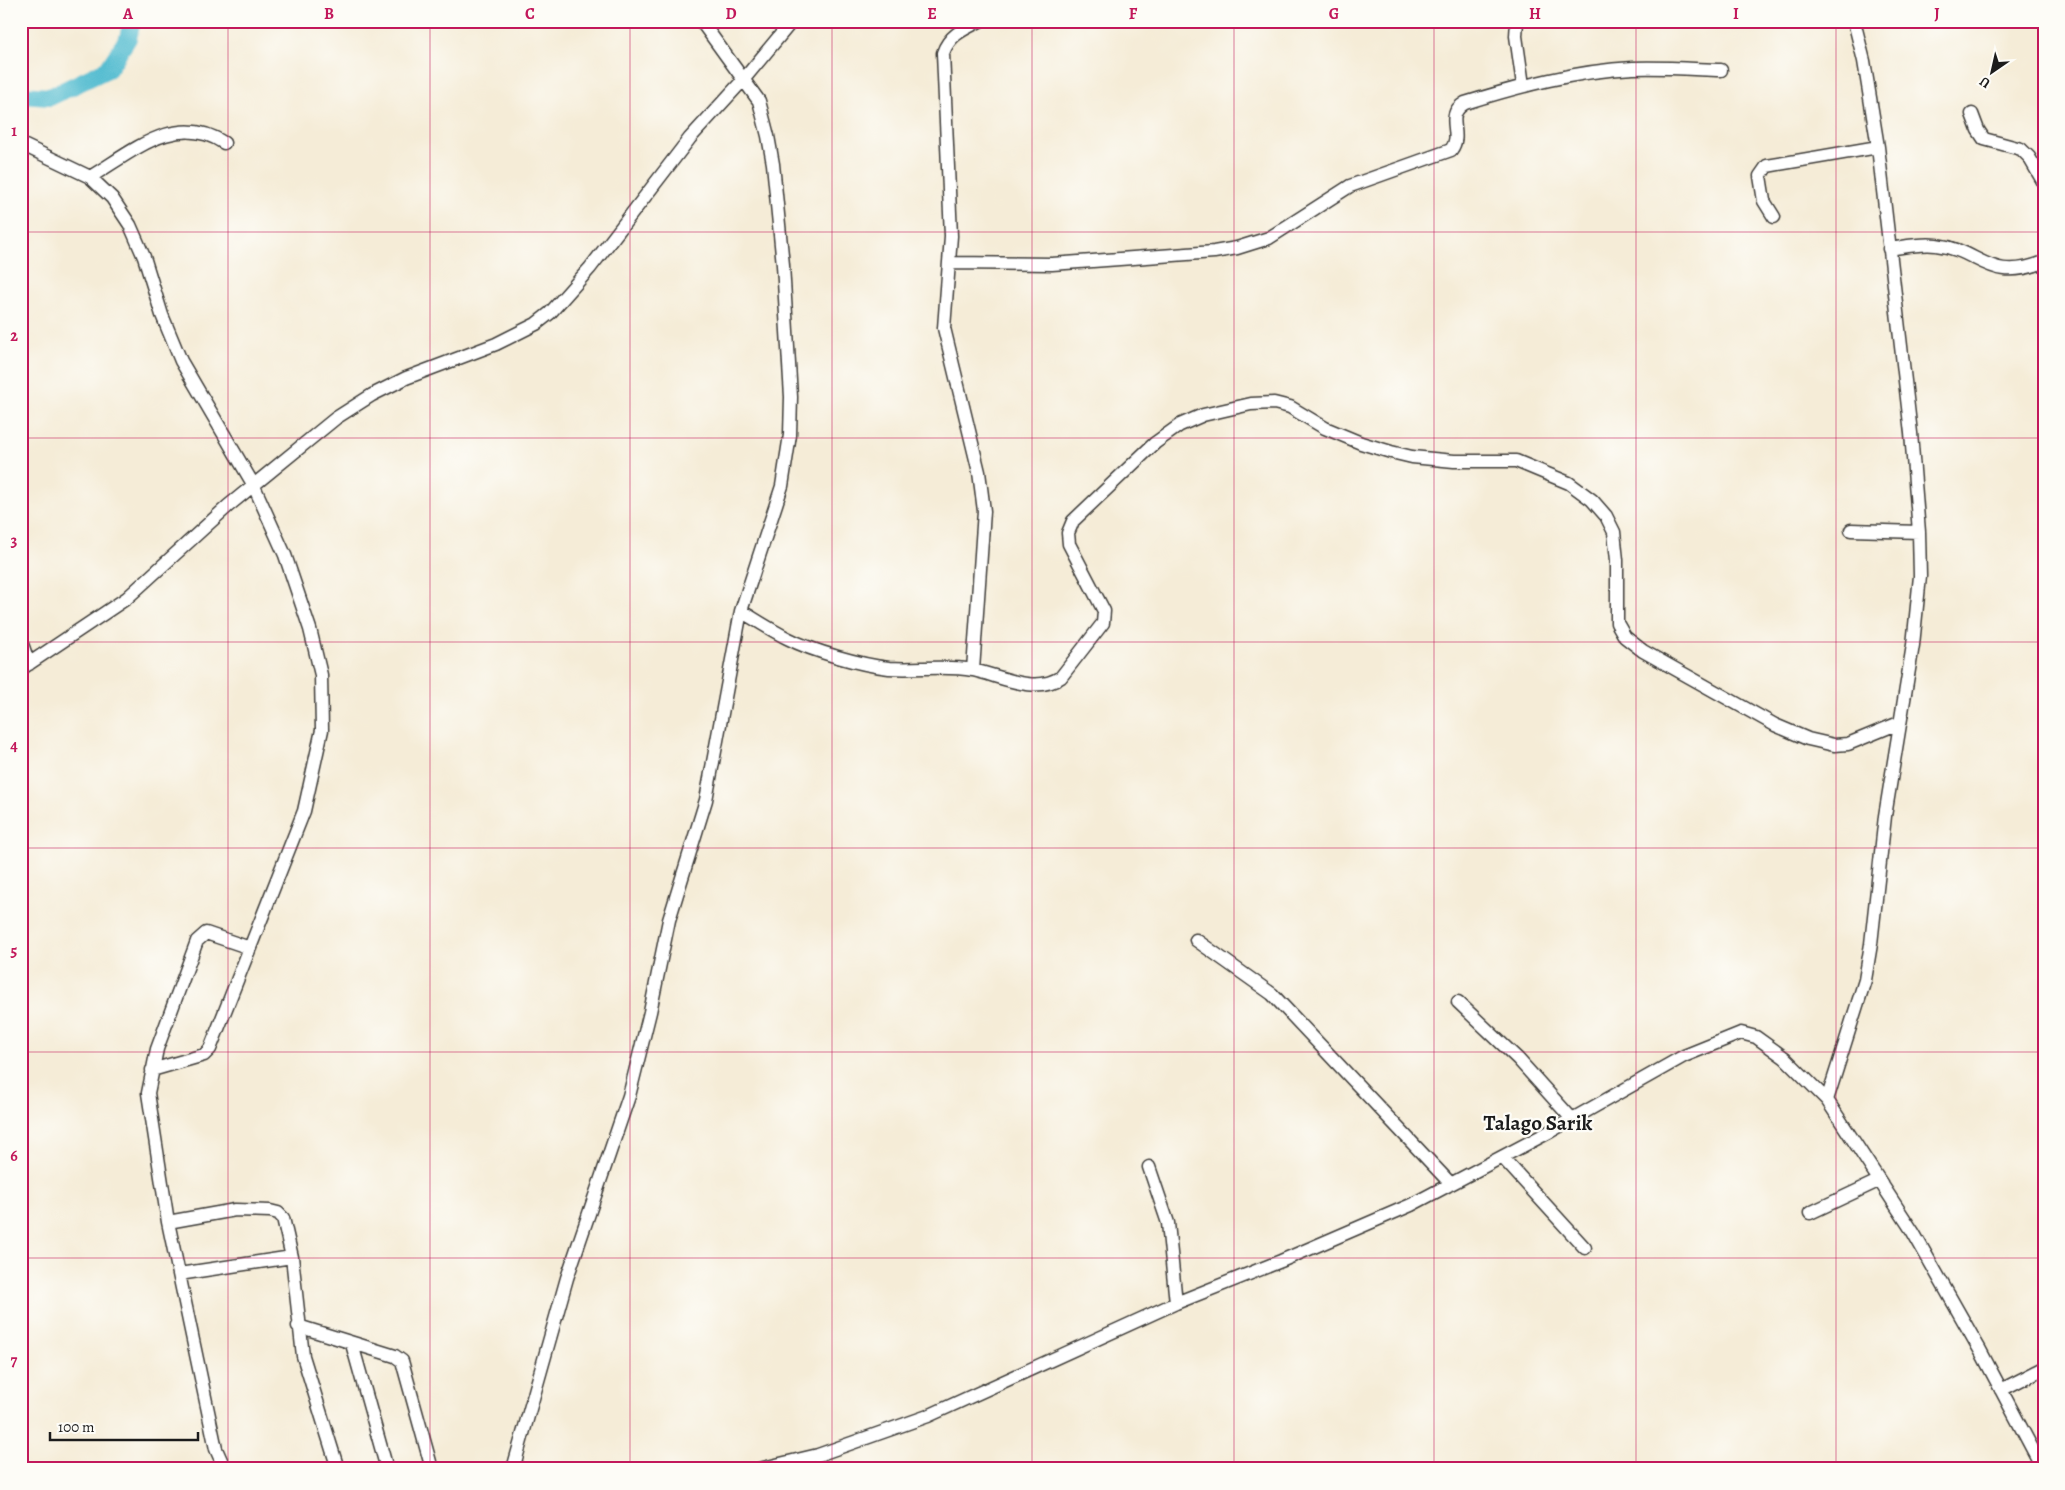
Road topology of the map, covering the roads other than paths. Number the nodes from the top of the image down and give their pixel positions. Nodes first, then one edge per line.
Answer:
1 (702, 21) edge
2 (792, 21) edge
3 (980, 21) edge
4 (1517, 21) edge
5 (1854, 21) edge
6 (1721, 70) dead end
7 (744, 79) junction
8 (1523, 85) junction
9 (1972, 114) dead end
10 (224, 143) dead end
11 (21, 144) edge
12 (1878, 147) junction
13 (90, 177) junction
14 (2044, 183) edge
15 (1774, 217) dead end
16 (1889, 249) junction
17 (2044, 262) edge
18 (950, 263) junction
19 (253, 484) junction
20 (1851, 530) dead end
21 (1920, 532) junction
22 (741, 611) junction
23 (21, 641) edge
24 (25, 666) edge
25 (973, 670) junction
26 (1899, 723) junction
27 (1196, 940) dead end
28 (250, 948) junction
29 (1458, 1002) dead end
30 (152, 1070) junction
31 (1827, 1100) junction
32 (1572, 1118) junction
33 (1502, 1157) junction
34 (1149, 1167) dead end
35 (1878, 1181) junction
36 (1451, 1184) junction
37 (1810, 1213) dead end
38 (168, 1222) junction
39 (1585, 1248) dead end
40 (292, 1257) junction
41 (179, 1274) junction
42 (1176, 1303) junction
43 (298, 1326) junction
44 (352, 1344) junction
45 (2044, 1368) edge
46 (2001, 1390) junction
47 (225, 1469) edge
48 (338, 1469) edge
49 (387, 1469) edge
50 (432, 1469) edge
51 (513, 1469) edge
52 (759, 1469) edge
53 (2043, 1469) edge

1 - 7 street
2 - 7 street
3 - 18 street
4 - 8 street
5 - 12 street
6 - 8 street
7 - 19 street
7 - 22 street
8 - 18 street
9 - 14 street
10 - 13 street
11 - 13 street
12 - 15 street
12 - 16 street
13 - 19 street
16 - 17 street
16 - 21 street
18 - 25 street
19 - 24 street
19 - 28 street
20 - 21 street
21 - 26 street
22 - 25 street
22 - 51 street
23 - 24 street
25 - 26 street
26 - 31 street
27 - 36 street
28 - 30 street
28 - 30 street
29 - 32 street
30 - 38 street
31 - 32 street
31 - 35 street
32 - 33 street
33 - 36 street
33 - 39 street
34 - 42 street
35 - 37 street
35 - 46 street
36 - 42 street
38 - 40 street
38 - 41 street
40 - 41 street
40 - 43 street
41 - 47 street
42 - 52 street
43 - 44 street
43 - 48 street
44 - 49 street
44 - 50 street
45 - 46 street
46 - 53 street

